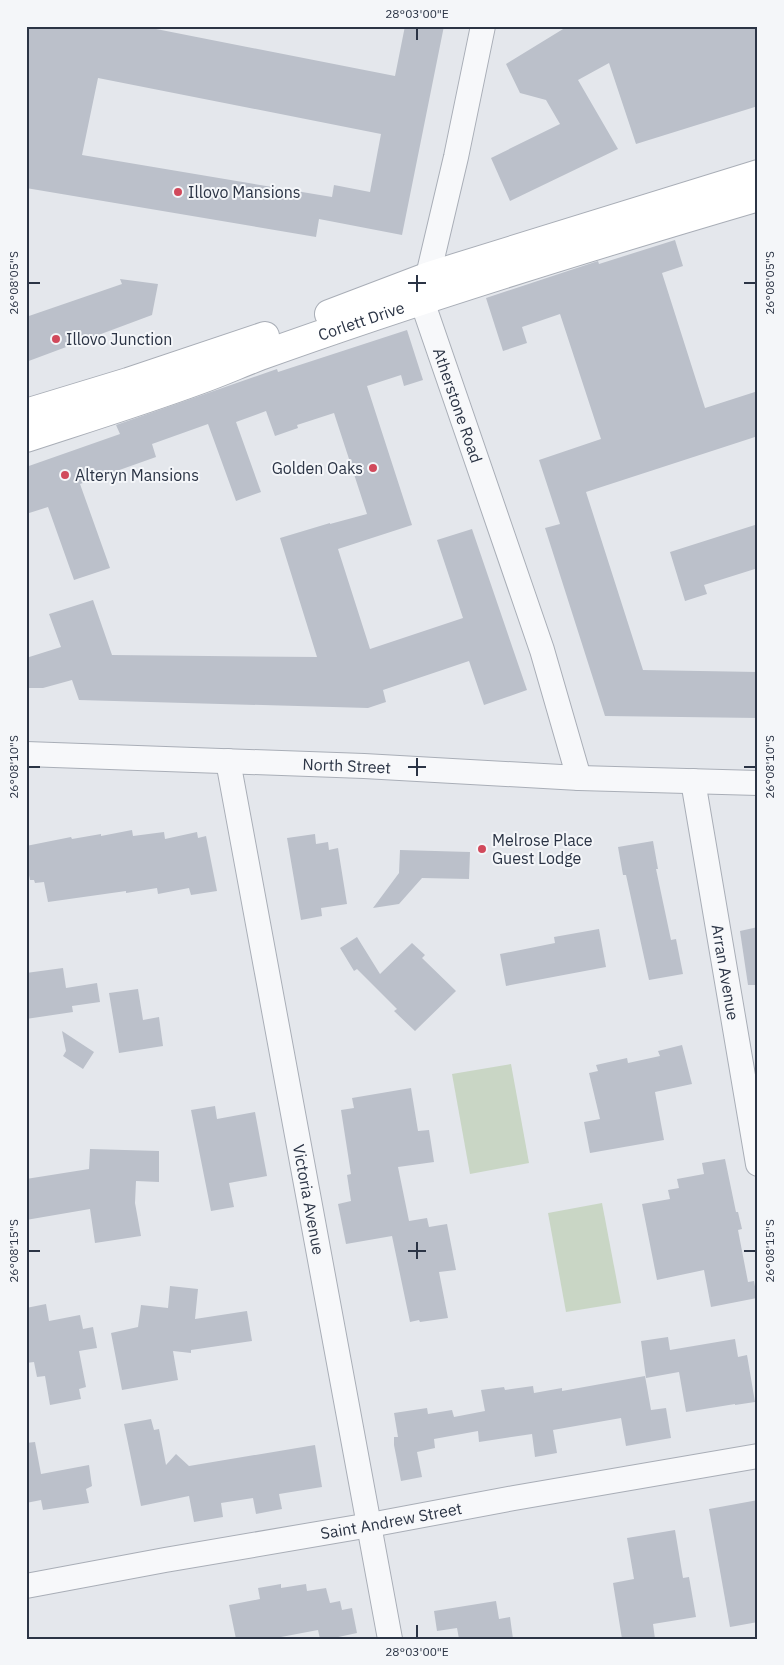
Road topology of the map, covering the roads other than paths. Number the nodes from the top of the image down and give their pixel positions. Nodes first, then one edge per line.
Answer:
1 (483, 26) edge
2 (758, 174) edge
3 (758, 197) edge
4 (426, 288) junction
5 (26, 413) edge
6 (26, 438) edge
7 (26, 754) edge
8 (228, 762) junction
9 (579, 778) junction
10 (693, 781) junction
11 (758, 783) edge
12 (758, 1164) edge
13 (758, 1456) edge
14 (370, 1526) junction
15 (26, 1586) edge
16 (390, 1639) edge

1 - 4 street
2 - 4 main road, Corlett Drive
3 - 4 main road, Corlett Drive
4 - 5 main road, Corlett Drive
4 - 6 main road, Corlett Drive
4 - 9 street, Atherstone Road
7 - 8 street, North Street
8 - 9 street, North Street
8 - 14 street, Victoria Avenue
9 - 10 street, North Street
10 - 11 street, North Street
10 - 12 street, Arran Avenue
13 - 14 street, Saint Andrew Street
14 - 15 street, Saint Andrew Street
14 - 16 street, Victoria Avenue

